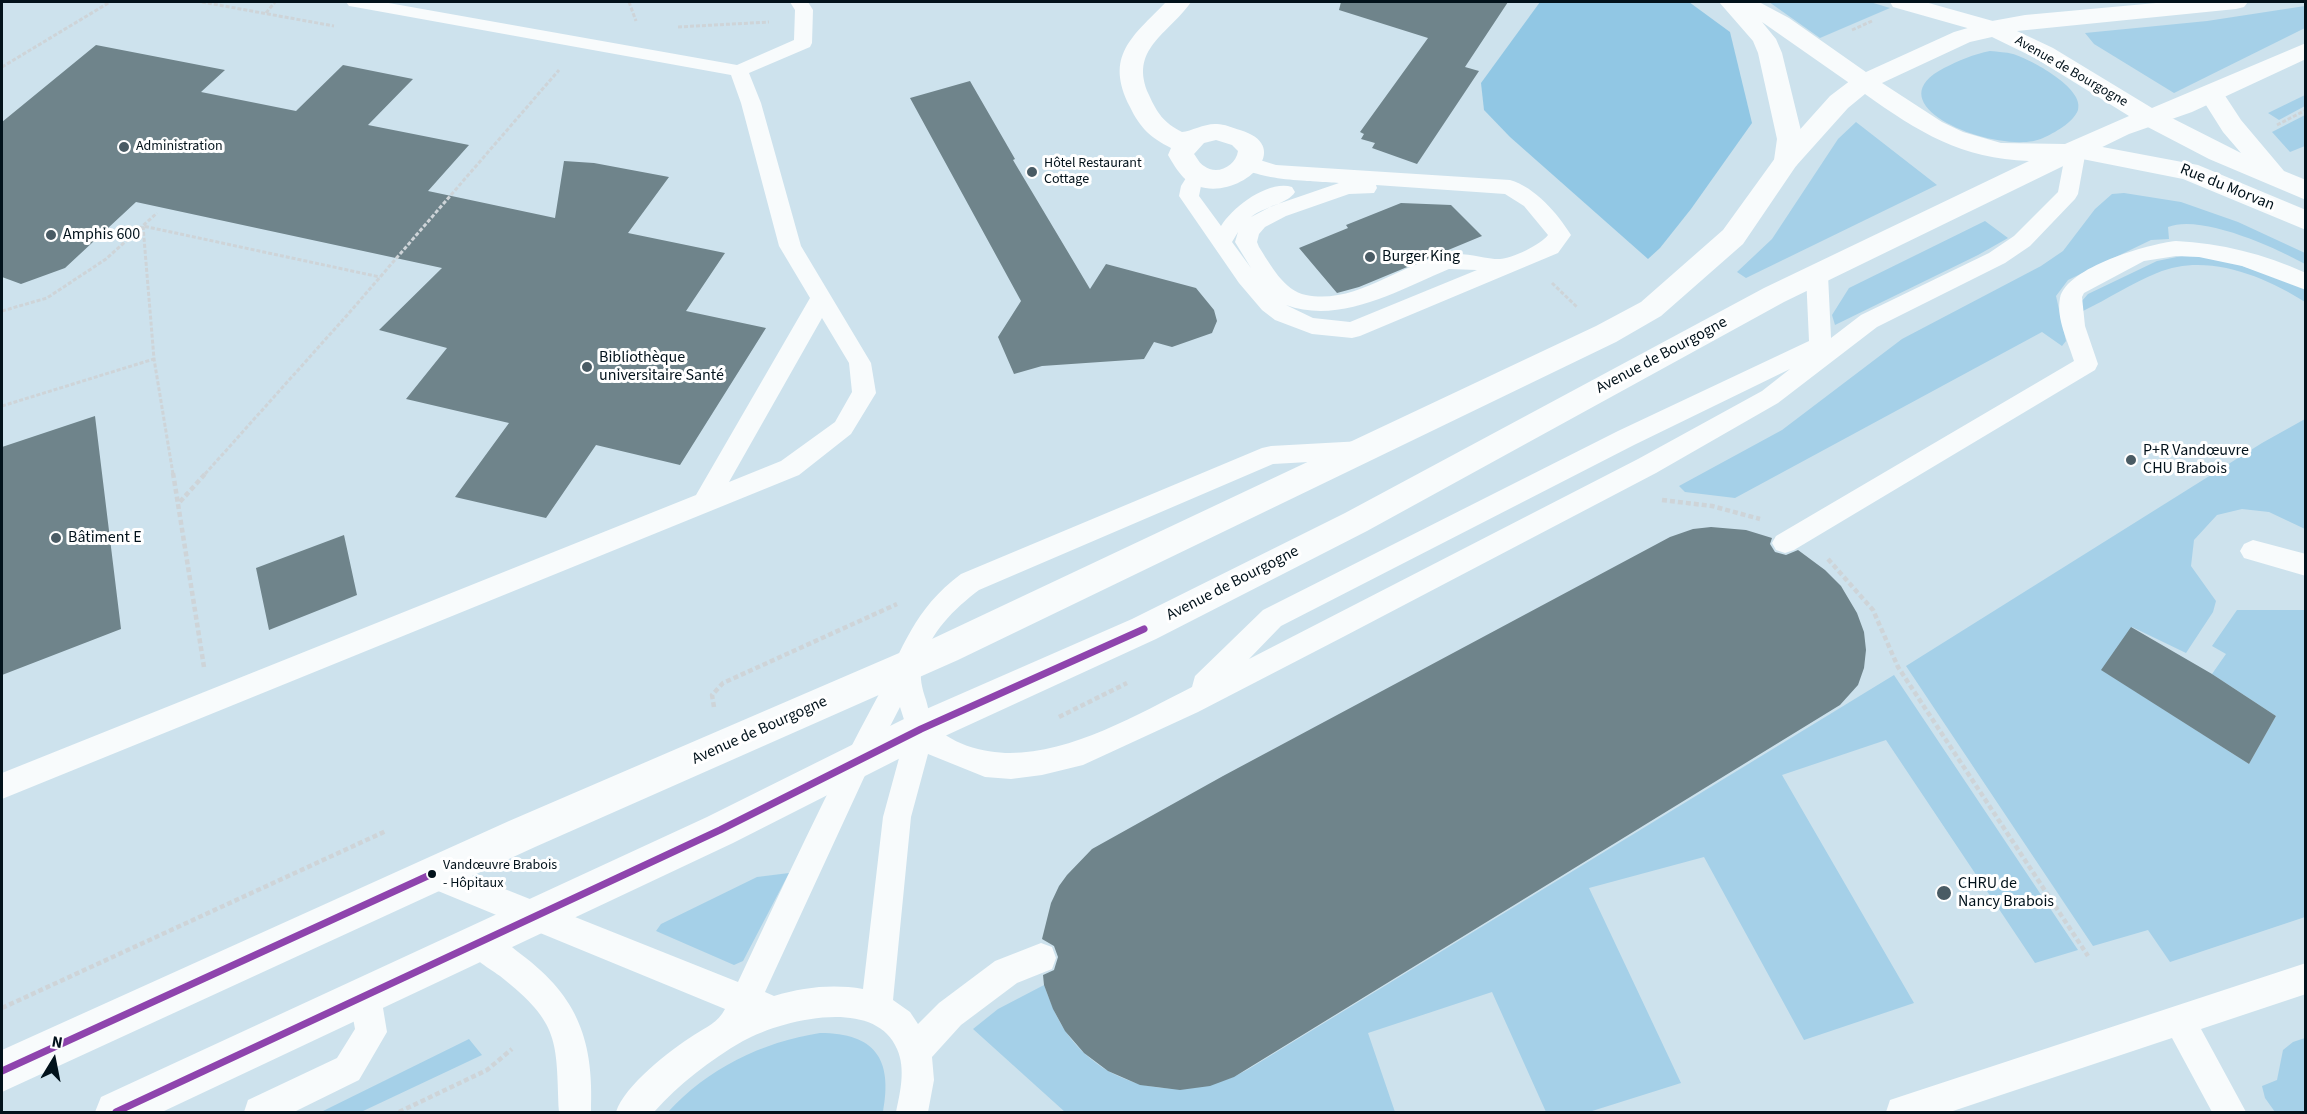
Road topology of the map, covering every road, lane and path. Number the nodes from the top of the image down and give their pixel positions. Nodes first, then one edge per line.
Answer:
1 (110, 2) edge
2 (275, 2) edge
3 (356, 2) edge
4 (1179, 2) edge
5 (1731, 2) edge
6 (1742, 2) edge
7 (1901, 2) edge
8 (2236, 2) edge
9 (801, 11) edge
10 (266, 13) dead end
11 (674, 27) dead end
12 (1992, 28) junction
13 (2306, 50) edge
14 (1925, 53) junction
15 (2, 67) edge
16 (559, 69) dead end
17 (739, 71) junction
18 (1864, 81) junction
19 (2211, 94) junction
20 (2306, 110) edge
21 (2149, 117) junction
22 (1927, 125) junction
23 (2275, 125) dead end
24 (1185, 144) junction
25 (2076, 150) junction
26 (1787, 160) junction
27 (1250, 164) junction
28 (1329, 174) junction
29 (1198, 176) junction
30 (2281, 180) junction
31 (2306, 191) edge
32 (1523, 194) junction
33 (157, 213) dead end
34 (2306, 221) edge
35 (143, 226) junction
36 (1221, 243) junction
37 (2165, 249) junction
38 (1505, 268) junction
39 (2306, 269) edge
40 (1817, 275) junction
41 (380, 278) junction
42 (2306, 282) edge
43 (1554, 286) dead end
44 (822, 298) junction
45 (1579, 309) dead end
46 (2, 311) edge
47 (1820, 351) junction
48 (154, 359) junction
49 (2, 406) edge
50 (1363, 450) junction
51 (1650, 498) dead end
52 (705, 502) junction
53 (178, 504) junction
54 (1792, 540) junction
55 (2253, 551) dead end
56 (2306, 565) edge
57 (902, 601) dead end
58 (908, 666) junction
59 (210, 703) junction
60 (1188, 703) junction
61 (716, 716) dead end
62 (921, 729) junction
63 (857, 762) junction
64 (2, 786) edge
65 (386, 831) dead end
66 (432, 874) junction
67 (537, 916) junction
68 (480, 942) junction
69 (2088, 956) dead end
70 (1041, 958) dead end
71 (2306, 978) edge
72 (373, 993) junction
73 (746, 1002) junction
74 (877, 1007) junction
75 (2, 1008) edge
76 (776, 1011) junction
77 (2179, 1020) junction
78 (732, 1029) junction
79 (513, 1050) dead end
80 (915, 1051) junction
81 (2, 1071) edge
82 (116, 1113) edge
83 (261, 1113) edge
84 (399, 1113) edge
85 (575, 1113) edge
86 (632, 1113) edge
87 (912, 1113) edge
88 (1902, 1113) edge
89 (2230, 1113) edge

1 - 15 path
2 - 10 path
3 - 17 lane
4 - 24 main road
5 - 26 main road
6 - 18 main road
7 - 12 main road
8 - 12 main road, Avenue de Bourgogne
9 - 11 path
9 - 17 lane
12 - 14 main road, Avenue de Bourgogne
12 - 21 main road, Avenue de Bourgogne
13 - 19 main road, Avenue de Bourgogne
14 - 18 main road, Avenue de Bourgogne
14 - 22 main road
16 - 41 path
17 - 44 lane
18 - 22 main road, Avenue de Bourgogne
18 - 26 main road, Avenue de Bourgogne
19 - 21 main road, Avenue de Bourgogne
19 - 30 main road, Rue du Morvan
20 - 23 path
21 - 25 main road, Avenue de Bourgogne
21 - 30 main road, Rue du Morvan
22 - 25 main road, Avenue de Bourgogne
24 - 27 main road
24 - 29 main road
25 - 34 main road, Rue du Morvan
25 - 40 main road, Avenue de Bourgogne
25 - 47 lane
26 - 50 main road, Avenue de Bourgogne
27 - 28 lane
27 - 29 main road
28 - 32 lane
28 - 36 lane
29 - 36 lane
30 - 31 main road, Rue du Morvan
32 - 38 lane
32 - 38 lane
33 - 35 path
35 - 41 path
35 - 46 path
35 - 48 path
36 - 38 lane
37 - 39 lane
37 - 42 lane
37 - 54 lane
40 - 47 lane
40 - 62 main road, Avenue de Bourgogne
41 - 53 path
43 - 45 path
44 - 52 lane
44 - 52 lane
47 - 60 lane
47 - 60 lane
48 - 49 path
48 - 53 path
50 - 58 main road, Avenue de Bourgogne
50 - 58 lane
51 - 54 path
52 - 59 lane
53 - 59 path
54 - 69 path
55 - 56 lane
57 - 61 path
58 - 62 lane
58 - 63 lane
58 - 66 main road, Avenue de Bourgogne
59 - 64 lane
60 - 62 lane
62 - 63 main road, Avenue de Bourgogne
62 - 74 lane
63 - 67 main road, Avenue de Bourgogne
63 - 73 lane
65 - 75 path
66 - 67 lane
66 - 81 main road, Avenue de Bourgogne
67 - 68 main road, Avenue de Bourgogne
67 - 73 lane
68 - 72 main road, Avenue de Bourgogne
68 - 85 lane
70 - 80 lane
71 - 77 lane
72 - 82 main road, Avenue de Bourgogne
72 - 83 lane
73 - 76 lane
73 - 78 lane
74 - 76 lane
74 - 80 lane
76 - 78 lane
77 - 88 lane
77 - 89 lane
78 - 86 lane
79 - 84 path
80 - 87 lane

